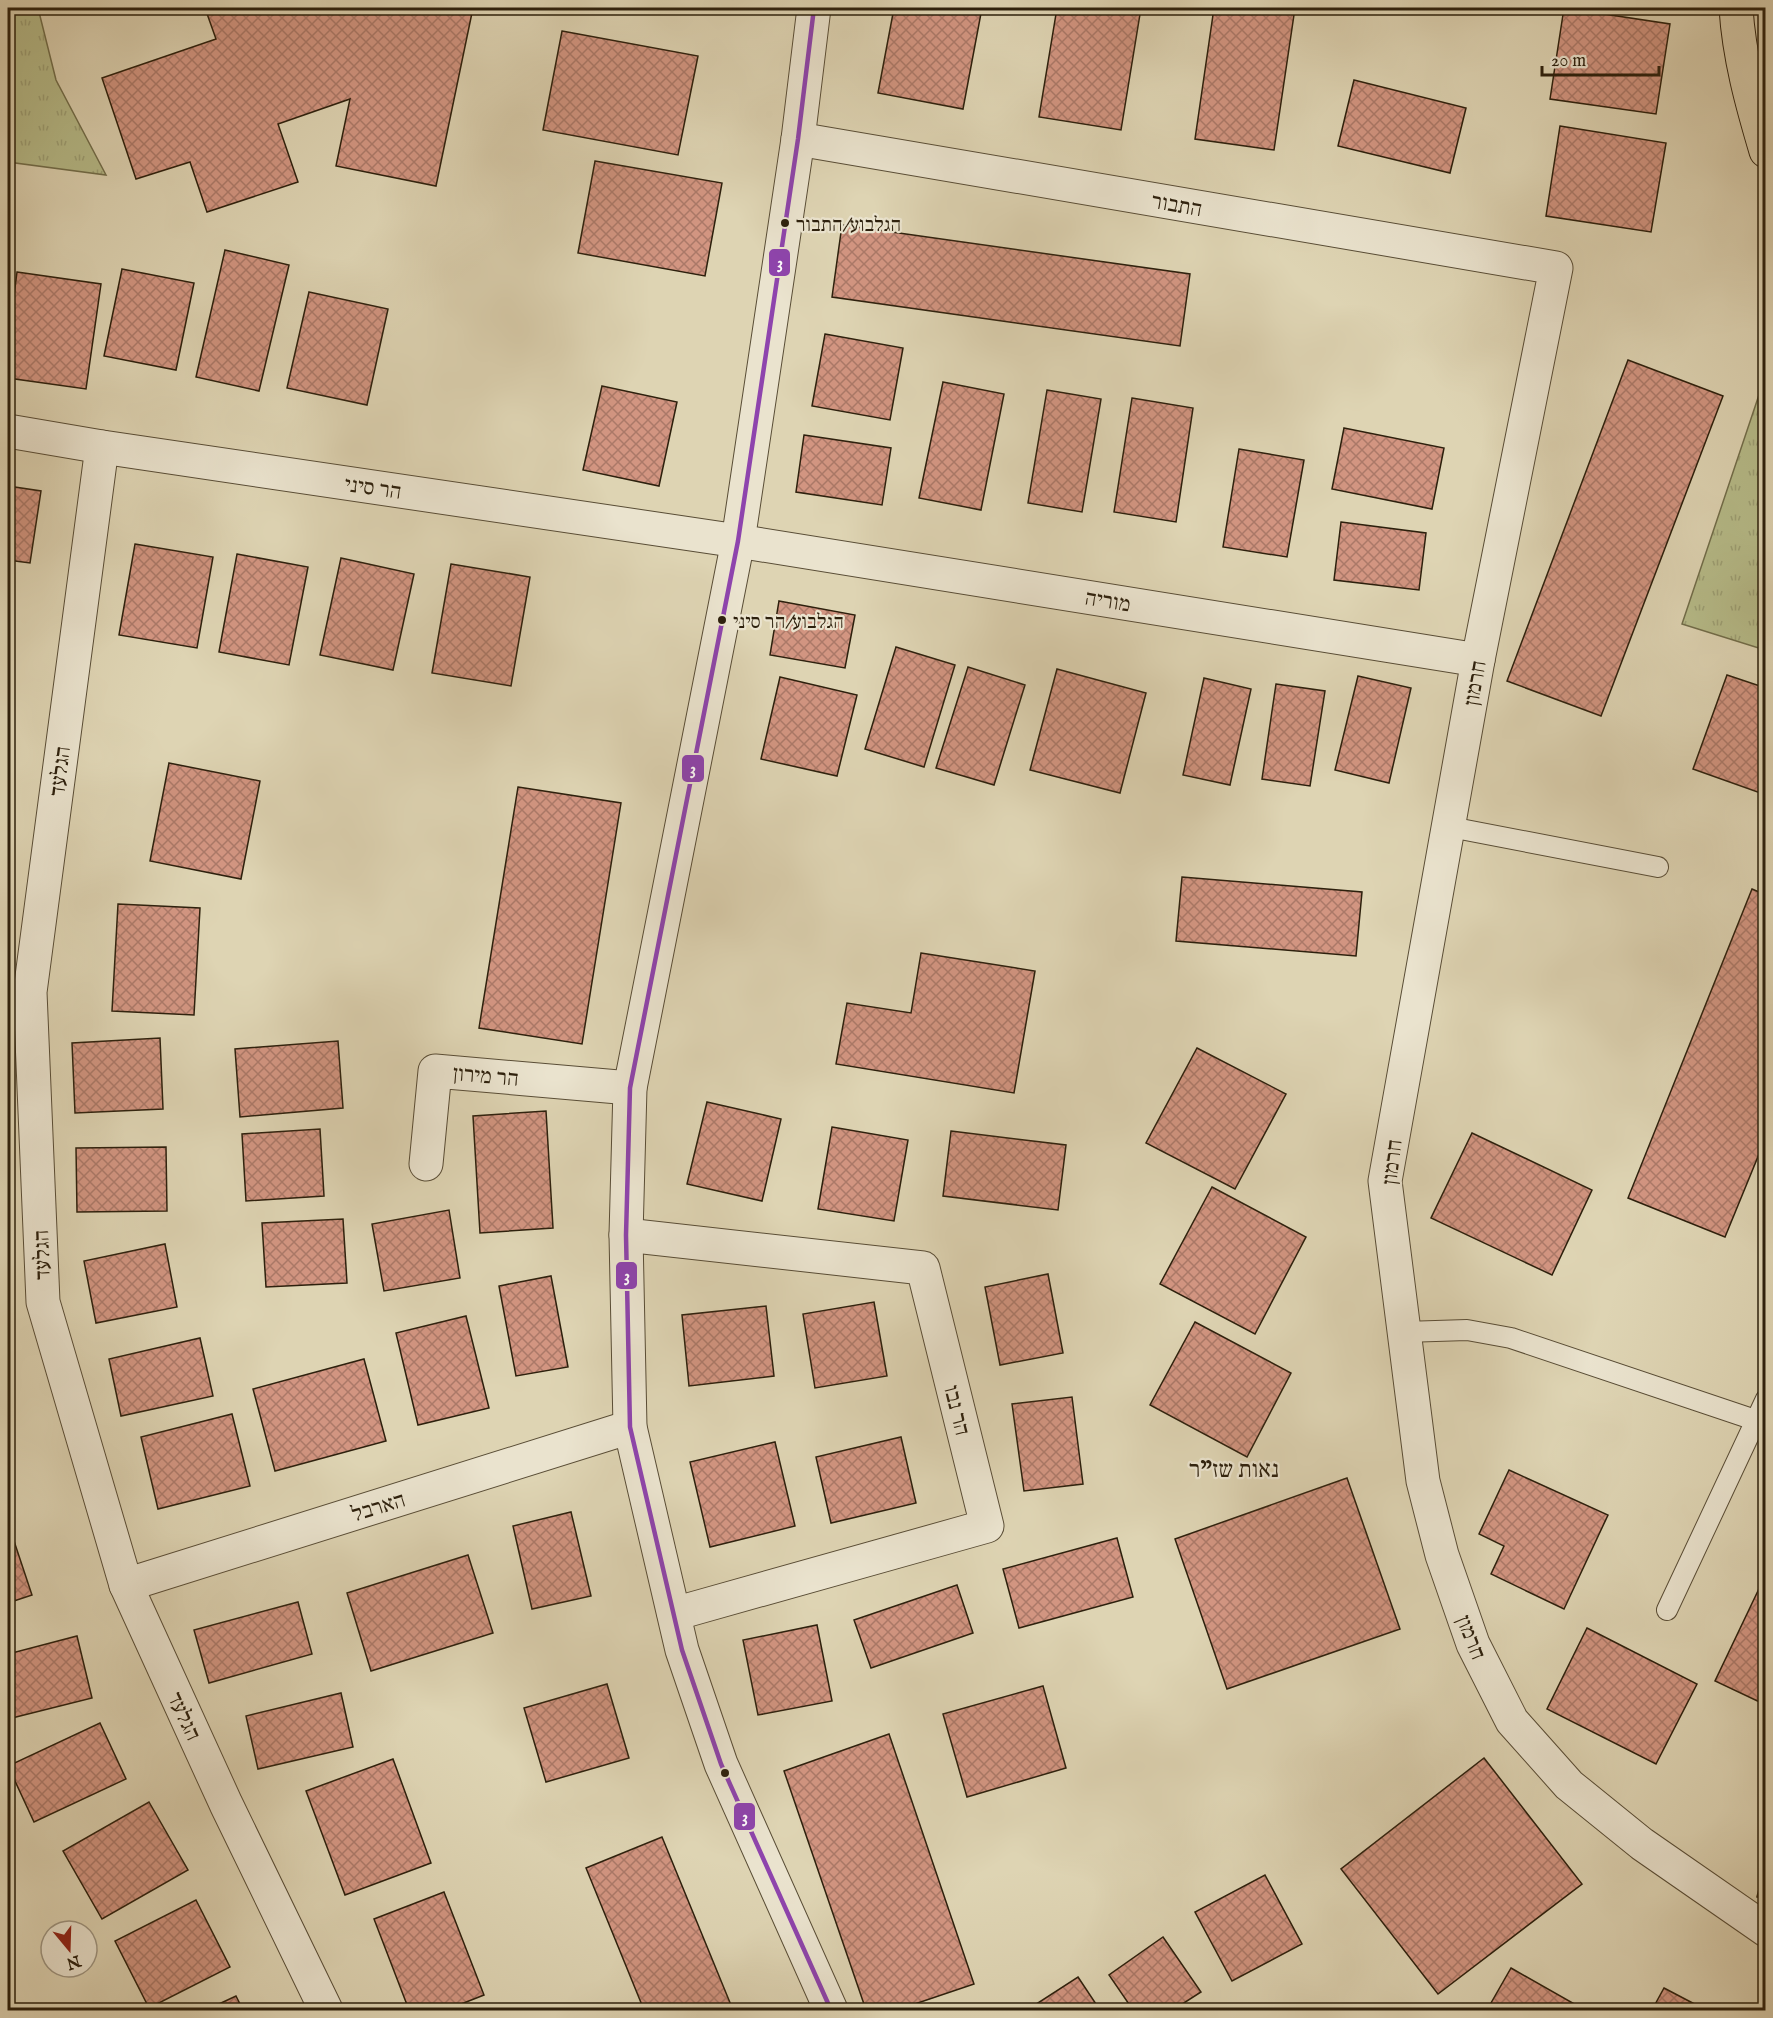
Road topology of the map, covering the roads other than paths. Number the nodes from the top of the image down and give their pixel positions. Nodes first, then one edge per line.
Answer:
1 (814, 8) edge
2 (1736, 8) edge
3 (798, 139) junction
4 (1766, 151) edge
5 (1556, 268) joint
6 (8, 431) edge
7 (102, 447) junction
8 (738, 541) junction
9 (1478, 660) junction
10 (1450, 827) junction
11 (1658, 867) dead end
12 (630, 1088) junction
13 (426, 1164) dead end
14 (626, 1235) junction
15 (1404, 1332) junction
16 (1766, 1399) edge
17 (1755, 1420) junction
18 (630, 1427) junction
19 (126, 1584) junction
20 (1667, 1610) dead end
21 (674, 1614) junction
22 (1766, 1930) edge
23 (326, 2010) edge
24 (831, 2010) edge

1 - 3 street
2 - 4 highway
3 - 5 street, התבור
3 - 8 street
5 - 9 street, חרמון
6 - 7 street, הר סיני
7 - 8 street, הר סיני
7 - 19 street, הגלעד
8 - 9 street, מוריה
8 - 12 street
9 - 10 street, חרמון
10 - 11 lane
10 - 15 street, חרמון
12 - 13 street, הר מירון
12 - 14 street
14 - 18 street
14 - 21 street, הר נבו
15 - 17 lane
15 - 22 street, חרמון
16 - 17 lane
17 - 20 lane
18 - 19 street, הארבל
18 - 21 street
19 - 23 street, הגלעד
21 - 24 street

